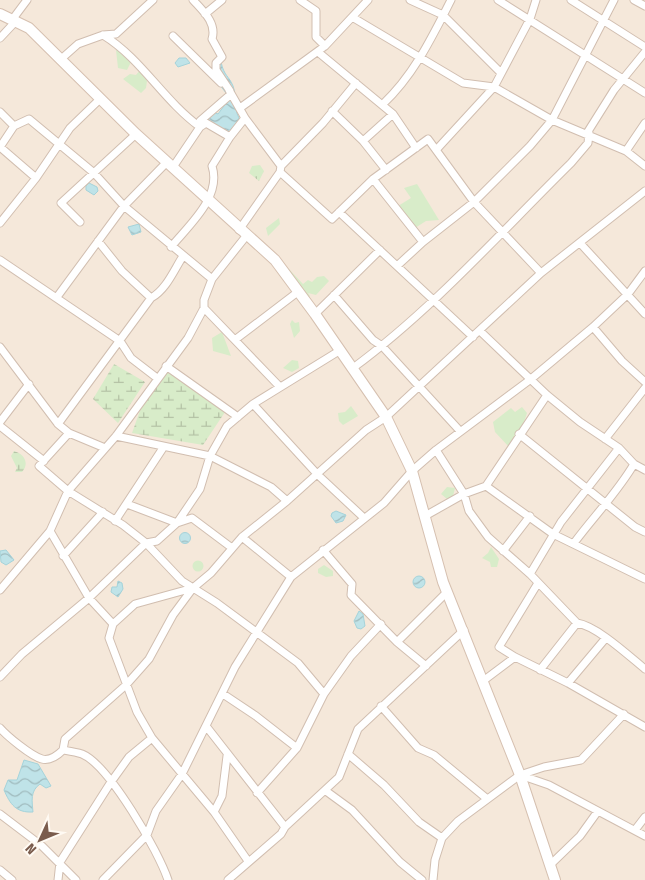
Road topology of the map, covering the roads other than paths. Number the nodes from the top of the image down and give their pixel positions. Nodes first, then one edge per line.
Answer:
1 (27, 0) edge
2 (153, 0) edge
3 (193, 0) edge
4 (222, 0) edge
5 (300, 0) edge
6 (368, 0) edge
7 (410, 0) edge
8 (451, 0) edge
9 (498, 0) edge
10 (536, 0) edge
11 (571, 0) edge
12 (614, 0) edge
13 (634, 0) edge
14 (645, 6) edge
15 (0, 14) edge
16 (205, 14) junction
17 (352, 16) junction
18 (443, 16) junction
19 (530, 19) junction
20 (605, 21) junction
21 (15, 22) junction
22 (103, 35) junction
23 (173, 36) dead end
24 (0, 38) edge
25 (326, 46) junction
26 (645, 47) edge
27 (318, 52) junction
28 (645, 52) edge
29 (587, 55) junction
30 (420, 59) junction
31 (60, 60) junction
32 (500, 72) junction
33 (623, 79) junction
34 (356, 83) junction
35 (494, 86) junction
36 (230, 91) junction
37 (645, 93) edge
38 (100, 99) junction
39 (383, 104) junction
40 (240, 108) junction
41 (332, 111) junction
42 (0, 112) edge
43 (394, 114) junction
44 (245, 118) junction
45 (552, 120) junction
46 (645, 123) edge
47 (14, 126) junction
48 (200, 127) junction
49 (588, 133) junction
50 (136, 134) junction
51 (230, 137) junction
52 (363, 141) junction
53 (58, 143) junction
54 (0, 147) edge
55 (416, 148) junction
56 (437, 149) junction
57 (626, 151) junction
58 (170, 164) junction
59 (645, 166) edge
60 (280, 169) junction
61 (386, 170) junction
62 (93, 173) junction
63 (36, 178) junction
64 (373, 179) junction
65 (645, 190) edge
66 (209, 201) junction
67 (474, 202) junction
68 (124, 206) junction
69 (339, 212) junction
70 (1, 220) edge
71 (80, 222) dead end
72 (243, 232) junction
73 (500, 232) junction
74 (98, 241) junction
75 (423, 242) junction
76 (580, 243) junction
77 (171, 247) junction
78 (380, 250) junction
79 (183, 256) junction
80 (0, 260) edge
81 (397, 266) junction
82 (645, 271) edge
83 (541, 273) junction
84 (212, 279) junction
85 (299, 291) junction
86 (628, 294) junction
87 (334, 295) junction
88 (57, 297) junction
89 (151, 298) junction
90 (434, 300) junction
91 (204, 308) junction
92 (315, 314) junction
93 (645, 314) edge
94 (594, 327) junction
95 (480, 331) junction
96 (473, 337) junction
97 (236, 339) junction
98 (120, 341) junction
99 (382, 346) junction
100 (0, 347) edge
101 (339, 351) junction
102 (166, 366) junction
103 (353, 368) junction
104 (157, 378) junction
105 (531, 379) junction
106 (645, 382) edge
107 (29, 384) junction
108 (280, 387) junction
109 (419, 388) junction
110 (645, 388) edge
111 (547, 395) junction
112 (253, 404) junction
113 (238, 417) junction
114 (386, 418) junction
115 (0, 422) edge
116 (58, 424) junction
117 (0, 426) edge
118 (460, 431) junction
119 (68, 433) junction
120 (519, 434) junction
121 (116, 436) junction
122 (605, 439) junction
123 (105, 448) junction
124 (163, 448) junction
125 (619, 448) junction
126 (436, 450) junction
127 (210, 456) junction
128 (44, 461) junction
129 (634, 464) junction
130 (645, 470) edge
131 (412, 471) junction
132 (318, 475) junction
133 (486, 486) junction
134 (587, 486) junction
135 (68, 491) junction
136 (464, 494) junction
137 (287, 502) junction
138 (607, 503) junction
139 (127, 504) junction
140 (103, 512) junction
141 (425, 516) junction
142 (530, 516) junction
143 (364, 518) junction
144 (115, 521) junction
145 (178, 523) junction
146 (50, 531) junction
147 (645, 532) edge
148 (553, 534) junction
149 (242, 537) junction
150 (146, 543) junction
151 (574, 543) junction
152 (232, 548) junction
153 (323, 550) junction
154 (503, 550) junction
155 (63, 556) junction
156 (530, 574) junction
157 (291, 577) junction
158 (645, 579) edge
159 (538, 583) junction
160 (193, 588) junction
161 (0, 590) edge
162 (447, 592) junction
163 (89, 598) junction
164 (577, 623) junction
165 (113, 624) junction
166 (381, 624) junction
167 (464, 630) junction
168 (255, 632) junction
169 (605, 639) junction
170 (397, 642) junction
171 (515, 657) junction
172 (426, 666) junction
173 (540, 670) junction
174 (645, 670) edge
175 (0, 677) edge
176 (484, 682) junction
177 (568, 683) junction
178 (126, 686) junction
179 (223, 694) junction
180 (324, 694) junction
181 (381, 706) junction
182 (624, 714) junction
183 (644, 724) edge
184 (206, 726) junction
185 (0, 728) edge
186 (9, 738) junction
187 (152, 738) junction
188 (0, 742) edge
189 (297, 748) junction
190 (63, 750) junction
191 (348, 754) junction
192 (227, 756) junction
193 (182, 774) junction
194 (520, 775) junction
195 (111, 782) junction
196 (326, 791) junction
197 (257, 793) junction
198 (486, 798) junction
199 (598, 811) junction
200 (214, 812) junction
201 (0, 814) edge
202 (645, 817) edge
203 (285, 827) junction
204 (634, 830) junction
205 (147, 835) junction
206 (645, 836) edge
207 (442, 838) junction
208 (248, 861) junction
209 (60, 862) junction
210 (550, 865) junction
211 (0, 870) edge
212 (12, 880) edge
213 (58, 880) edge
214 (76, 880) edge
215 (103, 880) edge
216 (168, 880) edge
217 (228, 880) edge
218 (422, 880) edge
219 (433, 880) edge
220 (555, 880) edge

1 - 21 street
2 - 22 street
3 - 16 street
4 - 16 street
5 - 25 street
6 - 17 street
7 - 18 street
8 - 18 street
9 - 19 street
10 - 19 street
11 - 20 street
12 - 20 street
13 - 14 street
15 - 21 street
16 - 36 street
17 - 25 street
17 - 30 street
18 - 30 street
18 - 32 street
19 - 29 street
19 - 32 street
20 - 26 street
20 - 29 street
21 - 24 street
21 - 31 street
22 - 31 street
22 - 48 street
23 - 36 street
25 - 27 street
27 - 34 street
27 - 40 street
28 - 33 street
29 - 33 street
29 - 45 street
30 - 35 street
30 - 39 street
31 - 38 street
32 - 35 street
33 - 37 street
33 - 49 street
34 - 39 street
34 - 41 street
35 - 45 street
35 - 56 street
36 - 40 street
36 - 48 street
38 - 50 street
38 - 53 street
39 - 43 street
40 - 44 street
41 - 52 street
41 - 60 street
42 - 47 street
43 - 52 street
43 - 55 street
44 - 51 street
44 - 60 street
45 - 49 street
45 - 67 street
46 - 57 street
47 - 53 street
47 - 54 street
48 - 51 street
48 - 58 street
49 - 57 street
49 - 73 street
50 - 58 street
50 - 62 street
51 - 66 street
52 - 61 street
53 - 62 street
53 - 63 street
54 - 63 street
55 - 56 street
55 - 61 street
56 - 67 street
57 - 59 street
58 - 66 street
58 - 68 street
60 - 69 street
60 - 72 street
61 - 64 street
62 - 68 street
62 - 71 street
63 - 70 street
64 - 69 street
64 - 75 street
65 - 76 street
66 - 72 street
66 - 77 street
67 - 73 street
67 - 75 street
68 - 74 street
68 - 77 street
69 - 78 street
72 - 84 street
72 - 85 street
73 - 83 street
73 - 90 street
74 - 88 street
74 - 89 street
75 - 81 street
76 - 83 street
76 - 86 street
77 - 79 street
78 - 81 street
78 - 87 street
79 - 84 street
79 - 89 street
80 - 88 street
81 - 90 street
82 - 86 street
83 - 95 street
84 - 91 street
85 - 92 street
85 - 97 street
86 - 93 street
86 - 94 street
87 - 92 street
87 - 99 street
88 - 98 street
89 - 98 street
90 - 96 street
90 - 99 street
91 - 97 street
91 - 102 street
92 - 101 street
94 - 105 street
94 - 106 street
95 - 96 street
95 - 105 street
96 - 109 street
97 - 108 street
98 - 104 street
98 - 116 street
99 - 103 street
99 - 109 street
100 - 107 street
101 - 103 street
101 - 108 street
102 - 104 street
102 - 113 street
103 - 114 street
104 - 121 street
105 - 111 street
105 - 118 street
107 - 115 street
107 - 116 street
108 - 112 street
109 - 114 street
109 - 118 street
110 - 122 street
111 - 120 street
111 - 122 street
112 - 113 street
112 - 132 street
113 - 127 street
114 - 131 street
114 - 132 street
116 - 119 street
117 - 128 street
118 - 126 street
119 - 123 street
119 - 128 street
120 - 133 street
120 - 134 street
121 - 123 street
121 - 124 street
122 - 125 street
123 - 135 street
124 - 127 street
124 - 139 street
125 - 129 street
125 - 134 street
126 - 131 street
126 - 136 street
127 - 137 street
127 - 145 street
128 - 135 street
129 - 130 street
129 - 138 street
131 - 141 street
131 - 143 street
132 - 137 street
132 - 143 street
133 - 136 street
133 - 142 street
134 - 138 street
134 - 148 street
135 - 140 street
135 - 146 street
136 - 141 street
136 - 154 street
137 - 149 street
138 - 147 street
138 - 151 street
139 - 144 street
139 - 145 street
140 - 144 street
140 - 155 street
141 - 162 street
142 - 148 street
142 - 154 street
143 - 153 street
144 - 150 street
145 - 150 street
145 - 152 street
146 - 155 street
146 - 161 street
148 - 151 street
148 - 156 street
149 - 152 street
149 - 157 street
150 - 160 street
150 - 163 street
151 - 158 street
152 - 160 street
153 - 157 street
153 - 166 street
154 - 156 street
155 - 163 street
156 - 159 street
157 - 168 street
159 - 164 street
159 - 171 street
160 - 165 street
160 - 168 street
160 - 178 street
162 - 167 street
162 - 170 street
163 - 165 street
163 - 175 street
164 - 169 street
164 - 173 street
165 - 178 street
166 - 170 street
166 - 180 street
167 - 172 street
167 - 176 street
168 - 179 street
168 - 180 street
169 - 174 street
169 - 177 street
170 - 172 street
171 - 173 street
171 - 176 street
172 - 181 street
173 - 177 street
176 - 194 street
177 - 182 street
178 - 187 street
178 - 190 street
179 - 184 street
179 - 189 street
180 - 189 street
181 - 191 street
181 - 198 street
182 - 183 street
182 - 194 street
184 - 192 street
184 - 193 street
185 - 186 street
186 - 188 street
186 - 190 street
187 - 193 street
187 - 195 street
189 - 197 street
190 - 195 street
191 - 196 street
191 - 207 street
192 - 197 street
192 - 200 street
193 - 200 street
193 - 205 street
194 - 198 street
194 - 199 street
194 - 210 street
195 - 205 street
195 - 209 street
196 - 203 street
196 - 218 street
197 - 203 street
198 - 207 street
199 - 204 street
199 - 210 street
200 - 208 street
201 - 209 street
202 - 204 street
203 - 208 street
204 - 206 street
205 - 215 street
205 - 216 street
207 - 219 street
208 - 217 street
209 - 213 street
209 - 214 street
210 - 220 street
211 - 212 street

